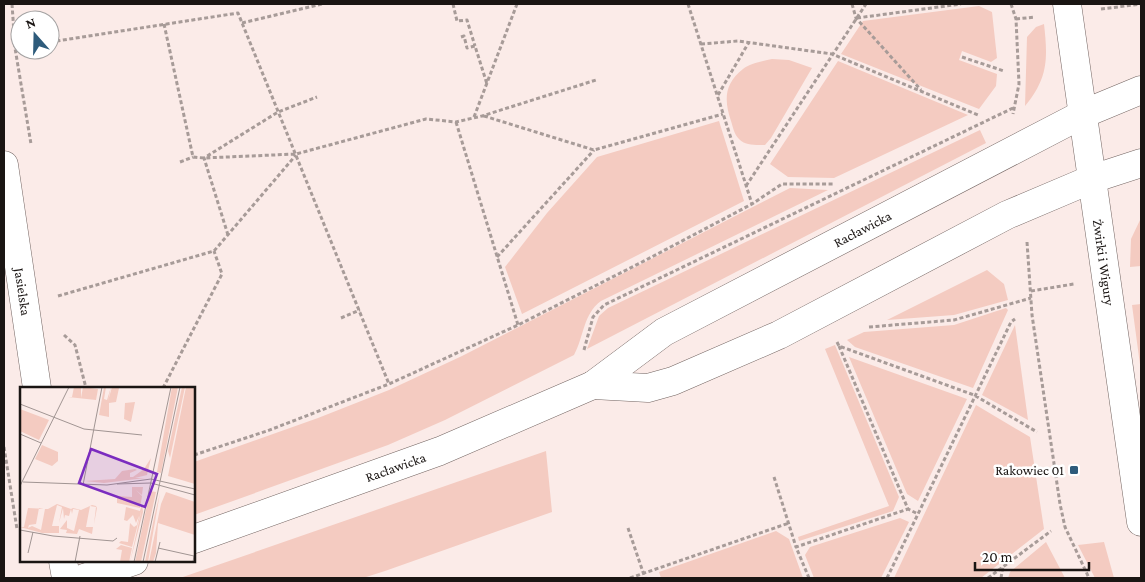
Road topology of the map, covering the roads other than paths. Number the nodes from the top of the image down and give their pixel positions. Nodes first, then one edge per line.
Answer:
1 (1067, 4) edge
2 (1141, 90) edge
3 (1083, 114) junction
4 (1141, 163) edge
5 (4, 165) edge
6 (1092, 179) junction
7 (593, 385) junction
8 (37, 387) edge
9 (1141, 522) edge
10 (195, 540) edge
11 (63, 562) edge
12 (131, 562) edge
13 (66, 578) edge
14 (84, 578) edge

1 - 3 street, Żwirki i Wigury
2 - 3 street, Racławicka
3 - 6 street, Żwirki i Wigury
3 - 7 street, Racławicka
4 - 6 street, Racławicka
5 - 8 street, Jasielska
6 - 7 street, Racławicka
6 - 9 street, Żwirki i Wigury
7 - 10 street, Racławicka
11 - 13 street
12 - 14 street

